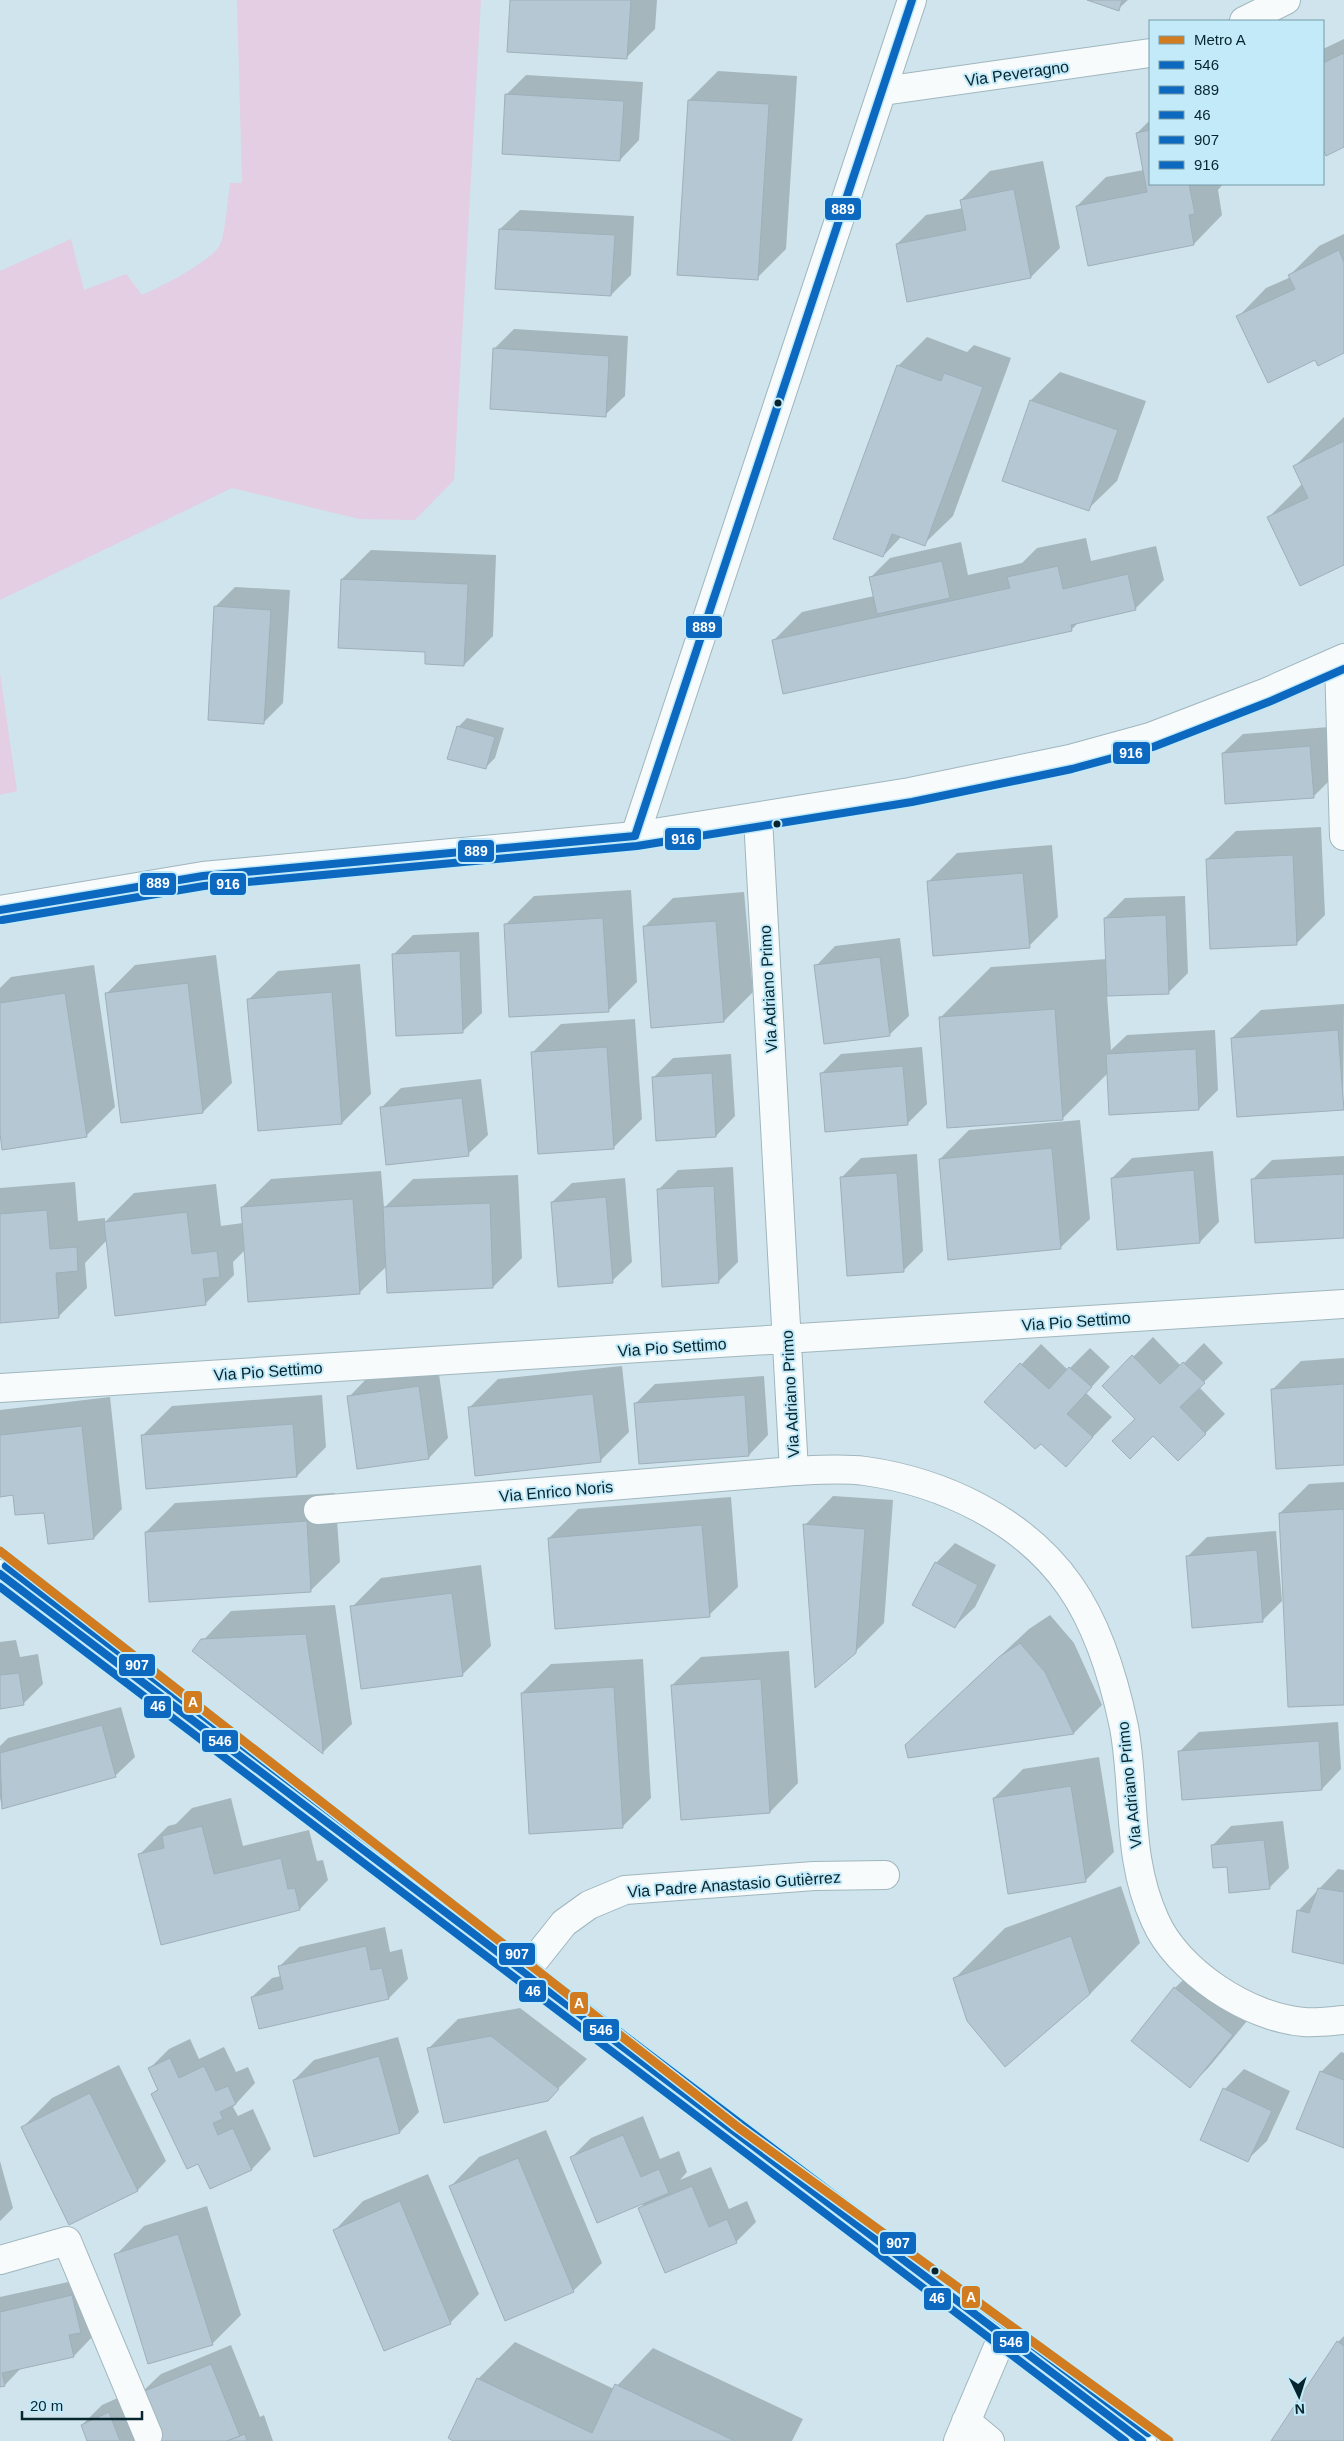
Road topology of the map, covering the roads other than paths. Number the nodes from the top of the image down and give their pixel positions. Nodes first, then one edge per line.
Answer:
1 (912, 0) edge
2 (1286, 0) edge
3 (1246, 20) edge
4 (1149, 53) edge
5 (883, 91) junction
6 (1341, 660) edge
7 (758, 818) junction
8 (635, 836) junction
9 (1344, 836) edge
10 (0, 910) edge
11 (1344, 1304) edge
12 (788, 1339) junction
13 (0, 1388) edge
14 (794, 1471) junction
15 (318, 1510) dead end
16 (0, 1574) edge
17 (886, 1875) dead end
18 (525, 1972) junction
19 (1344, 2020) edge
20 (0, 2260) edge
21 (1003, 2335) junction
22 (962, 2431) edge
23 (148, 2435) dead end
24 (990, 2441) edge
25 (1142, 2441) edge

1 - 5 street
2 - 3 street
4 - 5 street, Via Peveragno
5 - 8 street
6 - 7 street
6 - 9 street
7 - 8 street
7 - 12 street, Via Adriano Primo
8 - 10 street
11 - 12 street, Via Pio Settimo
12 - 13 street, Via Pio Settimo
12 - 14 street, Via Adriano Primo
14 - 15 street, Via Enrico Noris
14 - 19 street, Via Adriano Primo
16 - 18 street
17 - 18 street, Via Padre Anastasio Gutièrrez
18 - 21 street
20 - 23 street
21 - 22 street
21 - 25 street
22 - 24 street

